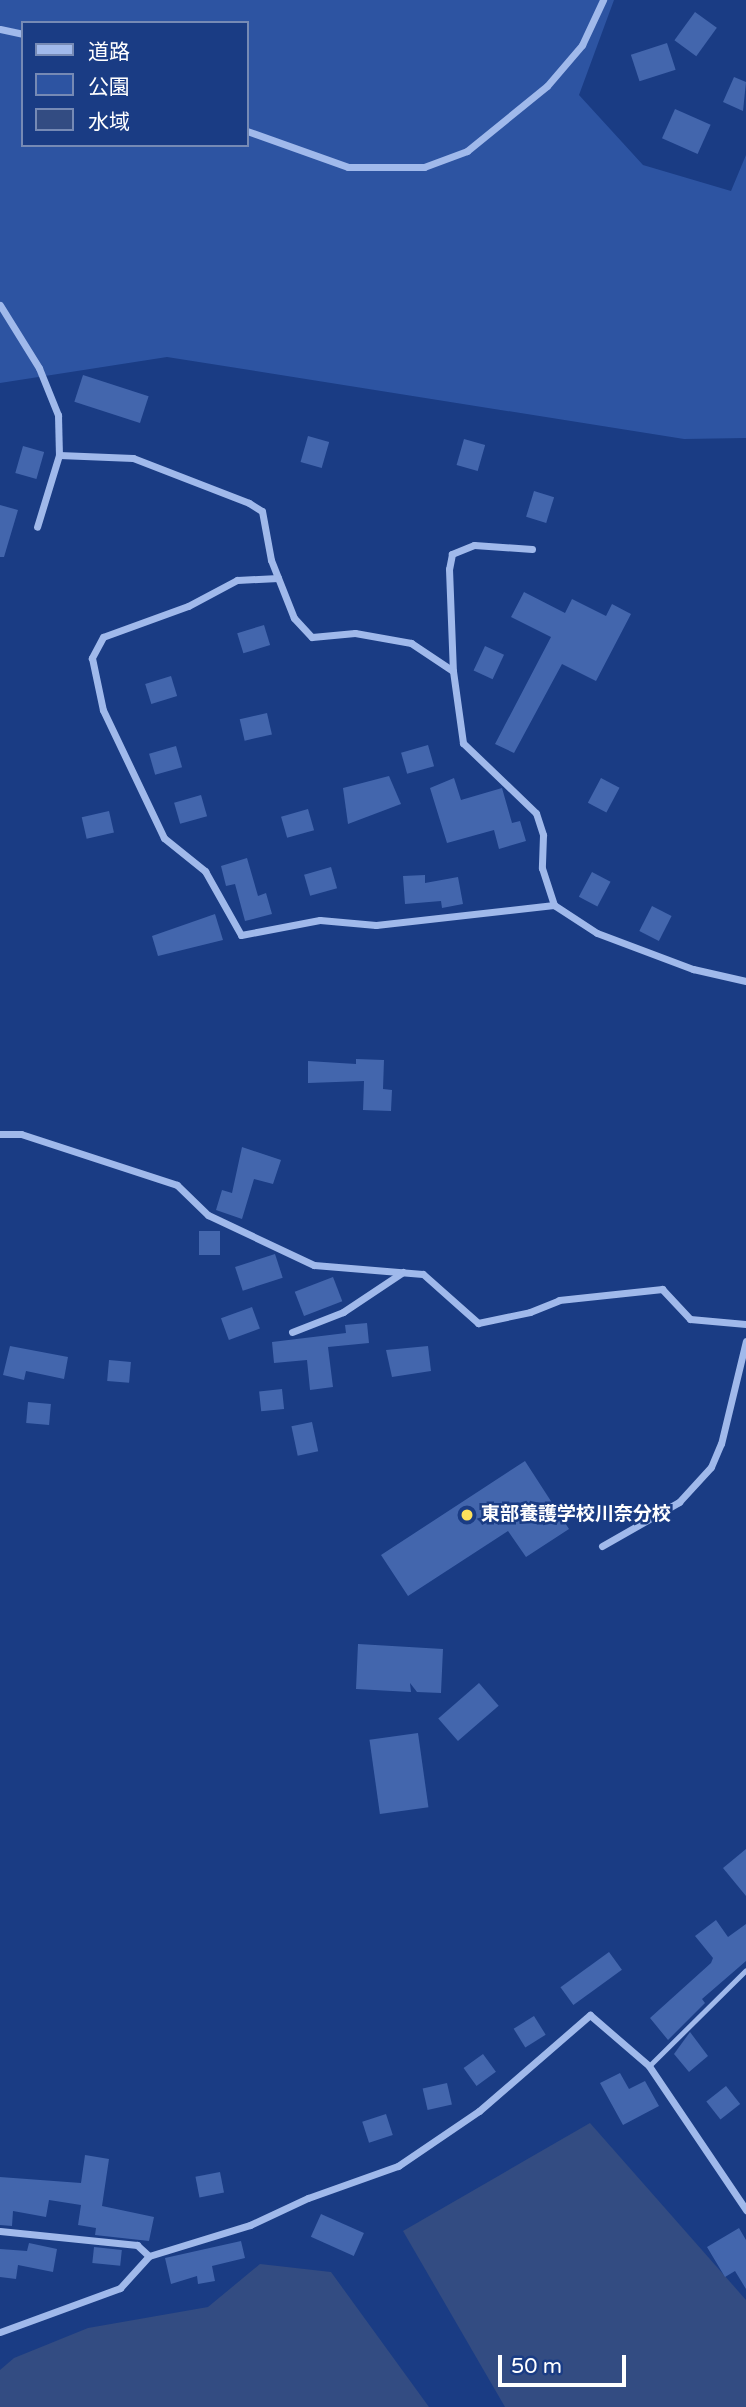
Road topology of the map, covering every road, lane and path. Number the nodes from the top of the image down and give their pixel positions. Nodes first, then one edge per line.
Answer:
1 (603, 0) edge
2 (0, 29) edge
3 (21, 34) edge
4 (248, 131) edge
5 (0, 305) edge
6 (59, 455) junction
7 (37, 527) dead end
8 (532, 549) dead end
9 (278, 578) junction
10 (453, 671) junction
11 (554, 905) junction
12 (746, 981) edge
13 (0, 1134) edge
14 (404, 1271) junction
15 (746, 1324) edge
16 (292, 1332) dead end
17 (746, 1341) edge
18 (602, 1546) dead end
19 (746, 1969) edge
20 (649, 2066) junction
21 (746, 2210) edge
22 (0, 2231) edge
23 (149, 2256) junction
24 (0, 2332) edge

1 - 4 street
2 - 3 street
5 - 6 street
6 - 7 street
6 - 9 street
8 - 10 street
9 - 10 street
9 - 11 street
10 - 11 street
11 - 12 street
13 - 14 street
14 - 15 street
14 - 16 street
17 - 18 street
19 - 20 lane
20 - 21 street
20 - 23 street
22 - 23 street
23 - 24 street

